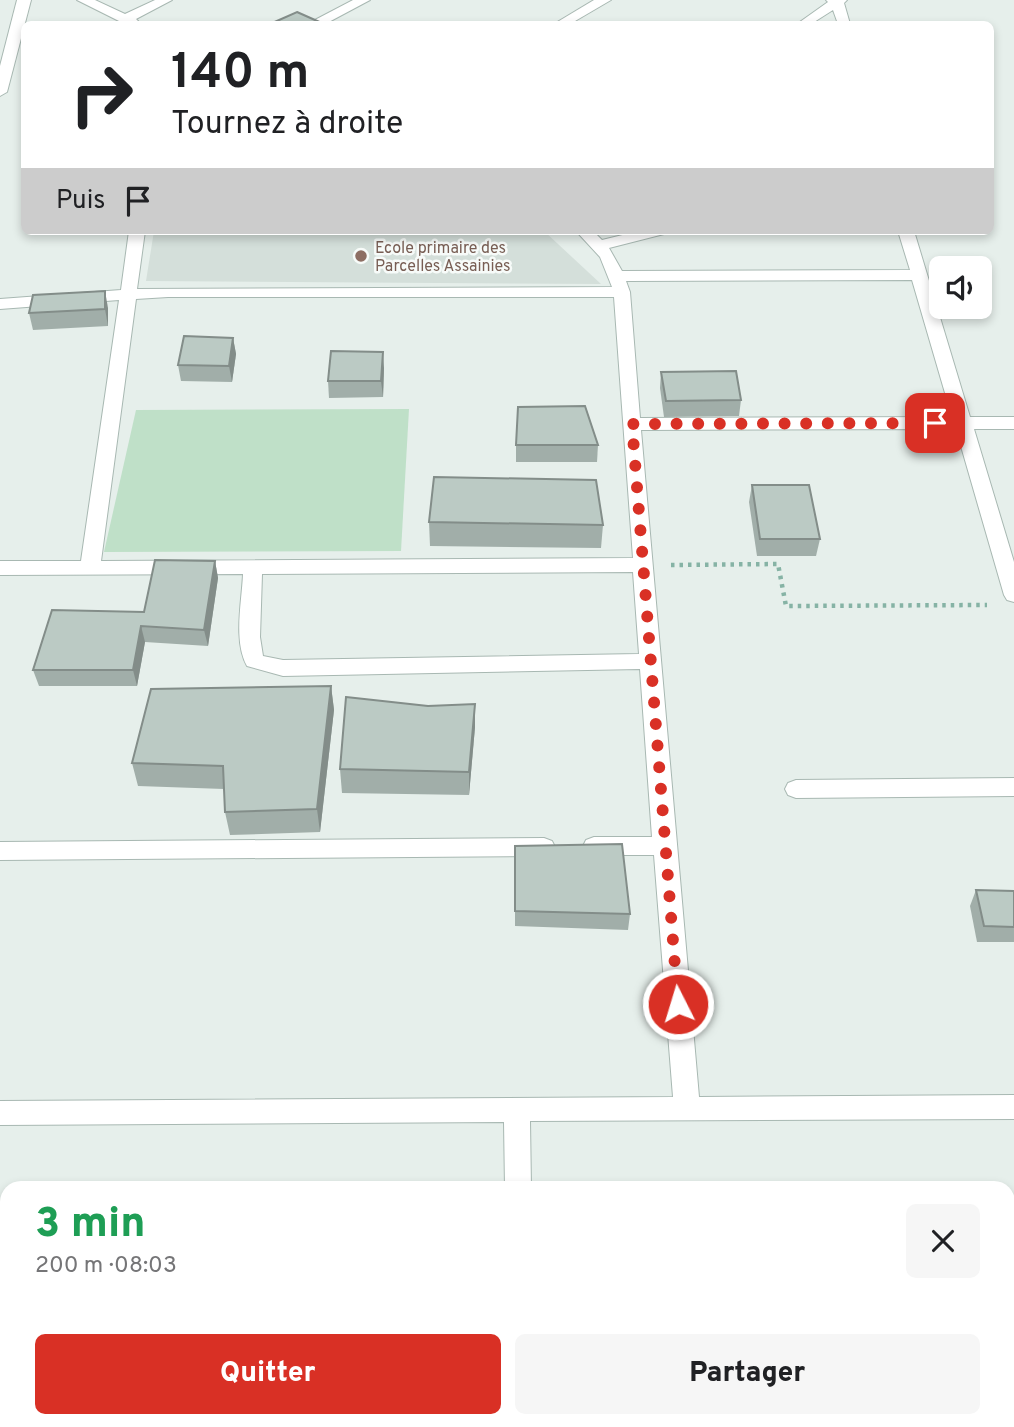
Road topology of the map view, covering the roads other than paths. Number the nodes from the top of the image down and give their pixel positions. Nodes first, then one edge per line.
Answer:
1 (24, 0) edge
2 (84, 0) edge
3 (164, 0) edge
4 (363, 0) edge
5 (604, 0) edge
6 (837, 1) edge
7 (0, 19) edge
8 (19, 19) junction
9 (128, 21) edge
10 (132, 21) edge
11 (320, 21) edge
12 (567, 21) edge
13 (807, 21) edge
14 (843, 21) edge
15 (0, 92) edge
16 (136, 235) edge
17 (588, 235) edge
18 (647, 235) edge
19 (907, 235) edge
20 (602, 251) junction
21 (919, 275) junction
22 (619, 284) junction
23 (128, 295) junction
24 (0, 304) edge
25 (963, 423) junction
26 (1014, 423) edge
27 (632, 424) junction
28 (642, 565) junction
29 (253, 567) junction
30 (90, 568) junction
31 (0, 569) edge
32 (1007, 600) edge
33 (650, 661) junction
34 (1014, 787) edge
35 (796, 789) dead end
36 (664, 846) junction
37 (0, 851) edge
38 (1014, 1107) edge
39 (687, 1110) junction
40 (517, 1111) junction
41 (0, 1113) edge
42 (518, 1181) edge

1 - 8 street
2 - 9 street
3 - 10 street
4 - 11 street
5 - 12 street
6 - 13 street
6 - 14 street
7 - 8 street
8 - 15 street
16 - 23 street
17 - 20 street
18 - 20 street
19 - 21 street
20 - 22 street
21 - 22 street
21 - 25 street
22 - 23 street
22 - 27 street
23 - 24 street
23 - 30 street
25 - 26 street
25 - 27 street
25 - 32 street
27 - 28 street
28 - 29 street
28 - 33 street
29 - 30 street
29 - 33 street
30 - 31 street
33 - 36 street
34 - 35 street
36 - 37 street
36 - 39 street
38 - 39 street
39 - 40 street
40 - 41 street
40 - 42 street

